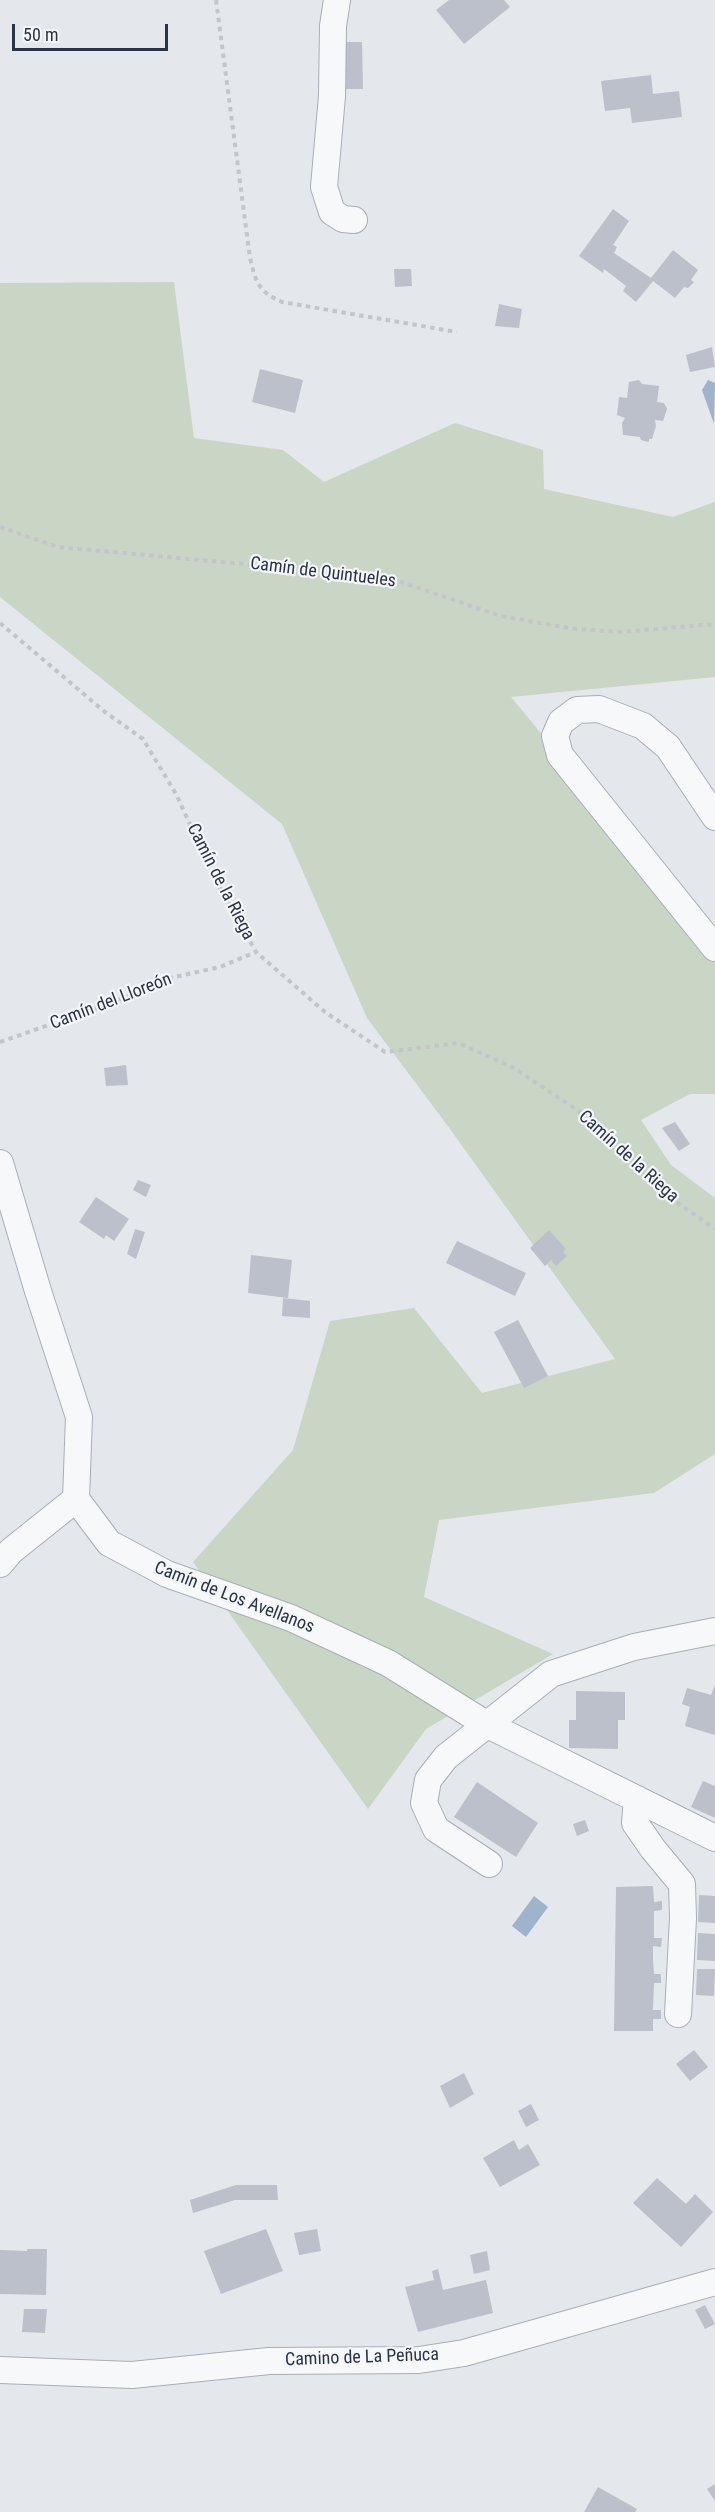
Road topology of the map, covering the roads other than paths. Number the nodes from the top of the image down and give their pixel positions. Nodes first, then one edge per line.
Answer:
1 (337, 0) edge
2 (354, 220) dead end
3 (715, 817) edge
4 (715, 948) edge
5 (0, 1163) edge
6 (76, 1499) junction
7 (0, 1564) edge
8 (715, 1631) edge
9 (486, 1724) junction
10 (637, 1799) junction
11 (715, 1838) edge
12 (489, 1864) dead end
13 (678, 2014) dead end
14 (715, 2282) edge
15 (0, 2370) edge

1 - 2 street
3 - 4 street
5 - 6 street
6 - 7 street
6 - 9 street, Camín de Los Avellanos
8 - 9 street
9 - 10 street, Camín de Los Avellanos
9 - 12 street
10 - 11 street, Camín de Los Avellanos
10 - 13 street
14 - 15 street, Camino de La Peñuca

